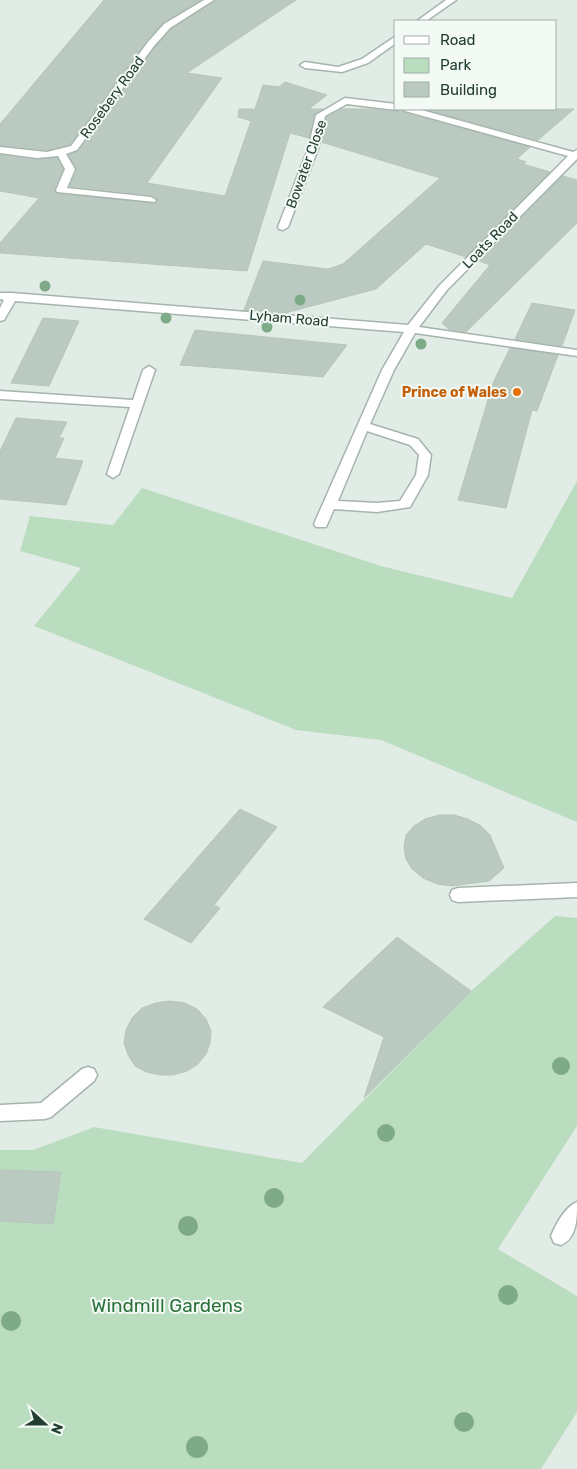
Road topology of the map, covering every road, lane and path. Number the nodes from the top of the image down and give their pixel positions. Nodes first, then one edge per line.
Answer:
1 (210, 0) edge
2 (452, 0) edge
3 (423, 20) edge
4 (394, 40) edge
5 (305, 65) dead end
6 (394, 106) edge
7 (412, 110) edge
8 (0, 150) edge
9 (62, 154) junction
10 (576, 154) edge
11 (151, 200) dead end
12 (283, 228) dead end
13 (0, 296) edge
14 (12, 296) junction
15 (0, 318) edge
16 (411, 330) junction
17 (577, 353) edge
18 (149, 370) dead end
19 (0, 395) edge
20 (138, 404) junction
21 (363, 426) junction
22 (113, 474) dead end
23 (330, 504) junction
24 (321, 524) dead end
25 (577, 890) edge
26 (458, 895) dead end
27 (88, 1075) dead end
28 (0, 1112) edge
29 (577, 1211) edge
30 (561, 1236) dead end

1 - 9 street, Rosebery Road
2 - 3 street
4 - 5 street
6 - 12 street, Bowater Close
7 - 10 street
8 - 9 street
9 - 11 street
10 - 16 street, Loats Road
13 - 14 street, Lyham Road
14 - 15 street
14 - 16 street, Lyham Road
16 - 17 street, Lyham Road
16 - 21 street, Loats Road
18 - 20 street
19 - 20 street
20 - 22 street
21 - 23 street, Loats Road
21 - 23 street
23 - 24 street, Loats Road
25 - 26 street
27 - 28 street
29 - 30 street

